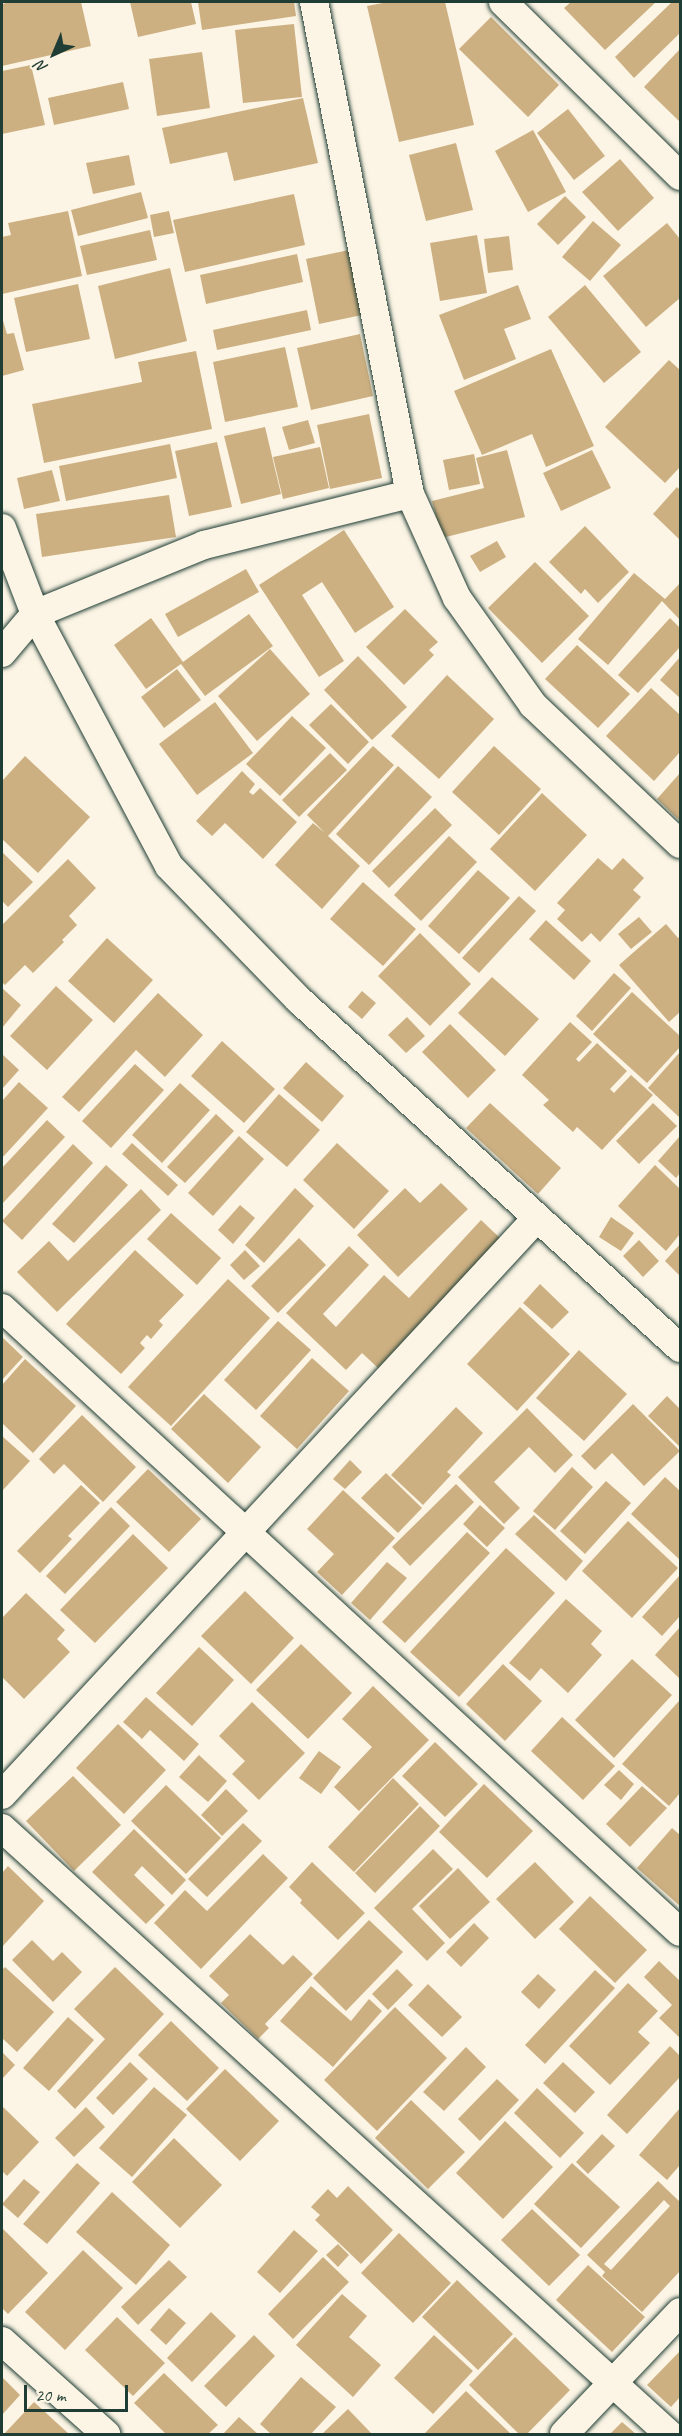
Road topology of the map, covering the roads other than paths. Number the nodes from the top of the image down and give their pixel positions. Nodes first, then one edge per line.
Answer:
1 (314, 2) edge
2 (502, 2) edge
3 (681, 176) edge
4 (410, 494) junction
5 (2, 528) edge
6 (35, 614) junction
7 (2, 653) edge
8 (681, 844) edge
9 (536, 1219) junction
10 (2, 1308) edge
11 (681, 1348) edge
12 (244, 1532) junction
13 (2, 1796) edge
14 (2, 1828) edge
15 (681, 1932) edge
16 (681, 2312) edge
17 (2, 2341) edge
18 (614, 2382) junction
19 (106, 2434) edge
20 (564, 2434) edge
21 (669, 2434) edge

1 - 4 street
2 - 3 street
4 - 6 street
4 - 8 street
5 - 6 street
6 - 7 street
6 - 9 street
9 - 11 street
9 - 12 street
10 - 12 street
12 - 13 street
12 - 15 street
14 - 18 street
16 - 18 street
17 - 19 street
18 - 20 street
18 - 21 street

